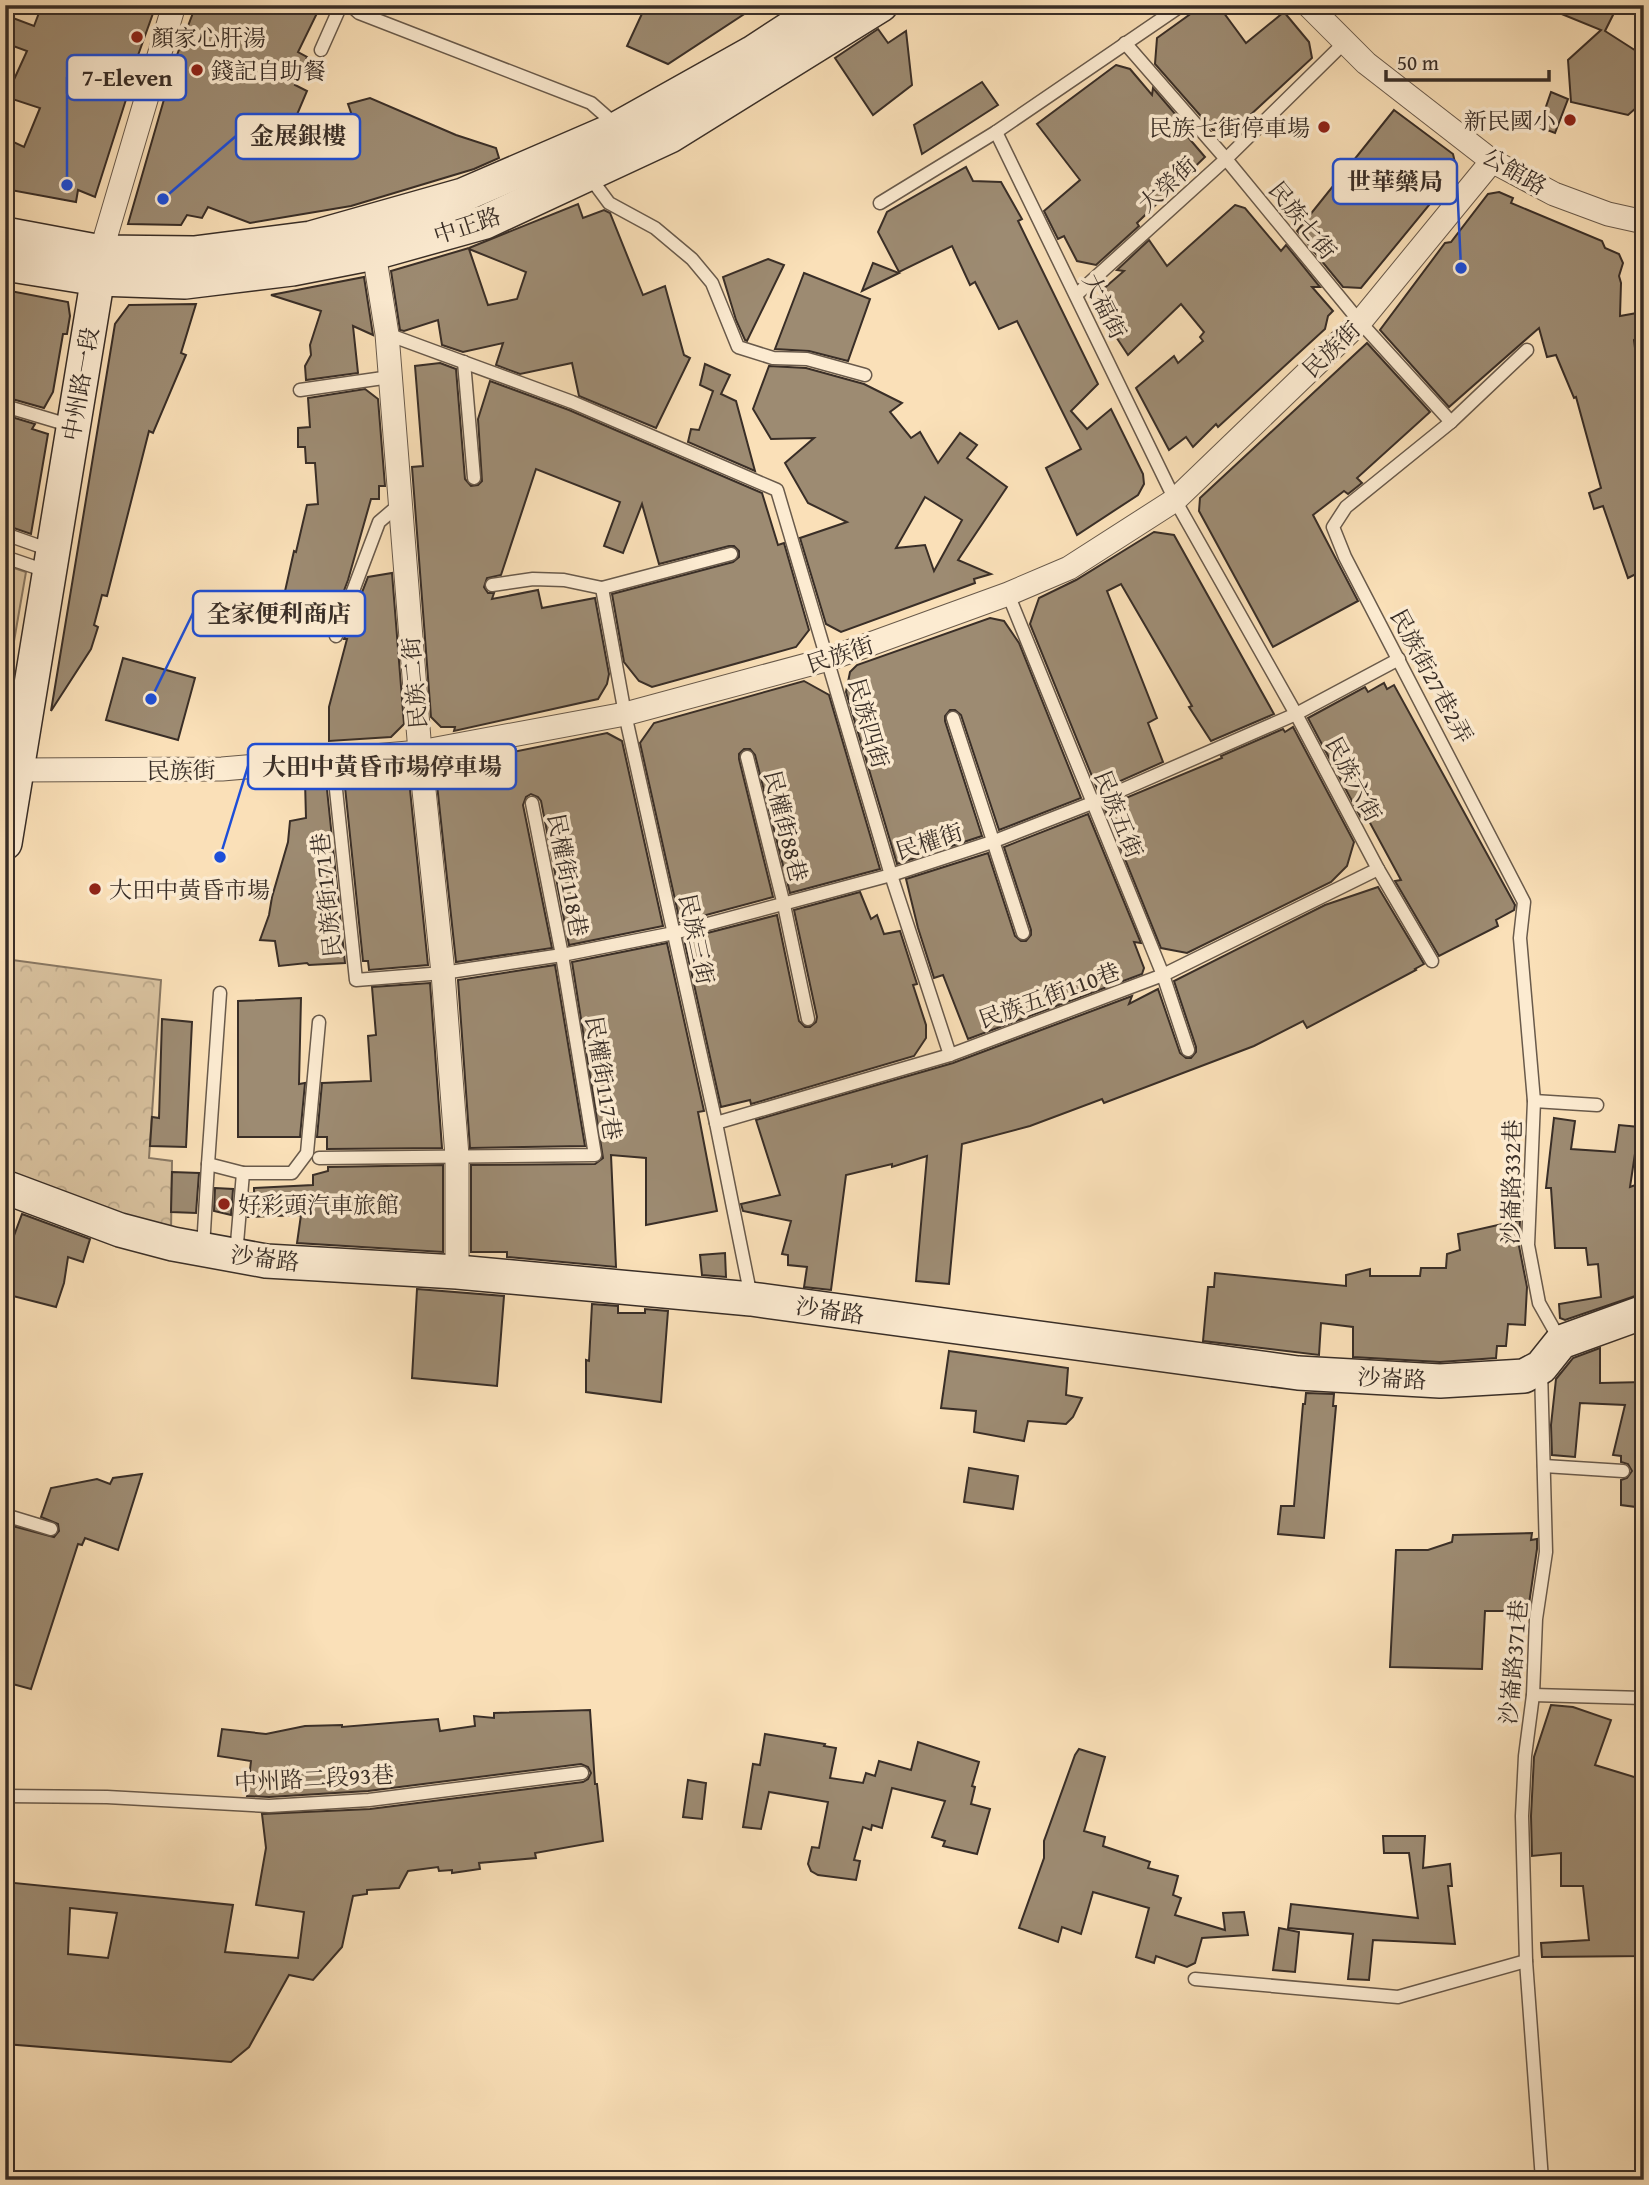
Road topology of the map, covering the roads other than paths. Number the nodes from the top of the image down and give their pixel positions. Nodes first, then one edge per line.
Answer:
1 (174, 5) edge
2 (341, 5) edge
3 (349, 5) edge
4 (826, 5) edge
5 (881, 5) edge
6 (1182, 5) edge
7 (1308, 5) edge
8 (1125, 43) junction
9 (1345, 43) junction
10 (321, 50) dead end
11 (618, 128) junction
12 (996, 132) junction
13 (1226, 159) junction
14 (1492, 161) junction
15 (589, 175) junction
16 (880, 203) dead end
17 (1644, 222) edge
18 (5, 234) edge
19 (374, 253) junction
20 (5, 264) edge
21 (100, 266) junction
22 (1076, 295) junction
23 (1360, 323) junction
24 (387, 334) junction
25 (1527, 350) dead end
26 (464, 362) junction
27 (865, 375) dead end
28 (390, 377) junction
29 (300, 390) dead end
30 (5, 406) edge
31 (1451, 422) junction
32 (72, 426) junction
33 (474, 478) dead end
34 (1175, 500) junction
35 (400, 504) junction
36 (5, 534) edge
37 (731, 554) dead end
38 (5, 557) edge
39 (51, 561) junction
40 (492, 585) dead end
41 (602, 588) junction
42 (1008, 594) junction
43 (336, 636) dead end
44 (829, 659) junction
45 (1399, 659) junction
46 (625, 714) junction
47 (1296, 714) junction
48 (953, 718) dead end
49 (420, 752) junction
50 (747, 757) dead end
51 (333, 761) junction
52 (17, 771) junction
53 (532, 803) dead end
54 (1091, 803) junction
55 (992, 842) junction
56 (5, 843) edge
57 (1378, 869) junction
58 (891, 874) junction
59 (784, 905) junction
60 (674, 933) junction
61 (1023, 933) dead end
62 (562, 955) junction
63 (1432, 961) dead end
64 (443, 973) junction
65 (1163, 975) junction
66 (220, 993) dead end
67 (808, 1019) dead end
68 (319, 1022) dead end
69 (1188, 1050) dead end
70 (950, 1055) junction
71 (1534, 1101) junction
72 (1597, 1105) dead end
73 (716, 1123) junction
74 (457, 1157) junction
75 (319, 1158) dead end
76 (208, 1164) junction
77 (243, 1173) junction
78 (5, 1187) edge
79 (202, 1249) junction
80 (236, 1255) junction
81 (457, 1272) junction
82 (751, 1299) junction
83 (1644, 1312) edge
84 (1551, 1354) junction
85 (1544, 1466) junction
86 (1623, 1471) dead end
87 (5, 1515) edge
88 (51, 1529) dead end
89 (1533, 1695) junction
90 (1644, 1698) edge
91 (582, 1773) dead end
92 (5, 1796) edge
93 (1525, 1961) junction
94 (1195, 1979) dead end
95 (1542, 2180) edge

1 - 21 street, 中州路一段
2 - 10 lane
3 - 11 lane
4 - 11 street, 中正路
5 - 15 street, 中正路
6 - 8 lane
7 - 9 street, 公館路
8 - 12 lane
8 - 13 lane, 民族七街
9 - 13 lane, 大榮街
9 - 14 street, 公館路
11 - 21 street, 中正路
12 - 16 lane
12 - 22 lane, 大福街
13 - 22 lane, 大榮街
13 - 23 lane, 民族七街
14 - 17 street, 公館路
14 - 23 street, 民族街
15 - 19 street, 中正路
15 - 27 lane
18 - 21 street, 中正路
19 - 21 street, 中正路
19 - 24 street, 民族二街
20 - 21 street, 中正路
21 - 32 street, 中州路一段
22 - 34 lane, 大福街
23 - 31 lane, 民族七街
23 - 34 street, 民族街
24 - 26 lane, 民族四街
24 - 28 street, 民族二街
25 - 31 lane, 民族街27巷2弄
26 - 33 lane
26 - 44 lane, 民族四街
28 - 29 lane
28 - 35 street, 民族二街
30 - 32 lane
31 - 45 lane, 民族街27巷2弄
32 - 39 street, 中州路一段
34 - 42 street, 民族街
34 - 47 lane, 民族六街
35 - 43 lane
35 - 49 street, 民族二街
36 - 39 lane
37 - 41 lane
38 - 39 lane
39 - 52 street, 中州路一段
40 - 41 lane
41 - 46 lane, 民族三街
42 - 44 street, 民族街
42 - 54 lane, 民族五街
44 - 46 street, 民族街
44 - 58 lane, 民族四街
45 - 47 lane, 民權街
45 - 71 lane, 民族街27巷2弄
46 - 49 street, 民族街
46 - 60 lane, 民族三街
47 - 54 lane, 民權街
47 - 57 lane, 民族六街
48 - 55 lane
49 - 51 street, 民族街
49 - 64 street, 民族二街
50 - 59 lane, 民權街88巷
51 - 52 street, 民族街
51 - 64 lane, 民族街171巷
52 - 56 street, 中州路一段
53 - 62 lane, 民權街118巷
54 - 55 lane, 民權街
54 - 65 lane, 民族五街
55 - 58 lane, 民權街
55 - 61 lane
57 - 63 lane, 民族六街
57 - 65 lane
58 - 59 lane, 民權街
58 - 70 lane, 民族四街
59 - 60 lane, 民權街
59 - 67 lane, 民權街88巷
60 - 62 lane, 民權街
60 - 73 lane, 民族三街
62 - 64 lane, 民權街
62 - 74 lane, 民權街117巷
64 - 74 street, 民族二街
65 - 69 lane, 民族五街
65 - 70 lane, 民族五街110巷
66 - 76 lane
68 - 77 lane
70 - 73 lane
71 - 72 lane
71 - 84 lane, 沙崙路332巷
73 - 82 lane, 民族三街
74 - 75 lane
74 - 81 street, 民族二街
76 - 77 lane
76 - 79 lane
77 - 80 lane
78 - 79 street, 沙崙路
79 - 80 street, 沙崙路
80 - 81 street, 沙崙路
81 - 82 street, 沙崙路
82 - 84 street, 沙崙路
83 - 84 street, 沙崙路
84 - 85 lane, 沙崙路371巷
85 - 86 lane
85 - 89 lane, 沙崙路371巷
87 - 88 lane
89 - 90 lane
89 - 93 lane, 沙崙路371巷
91 - 92 lane, 中州路二段93巷
93 - 94 lane
93 - 95 lane, 沙崙路371巷

